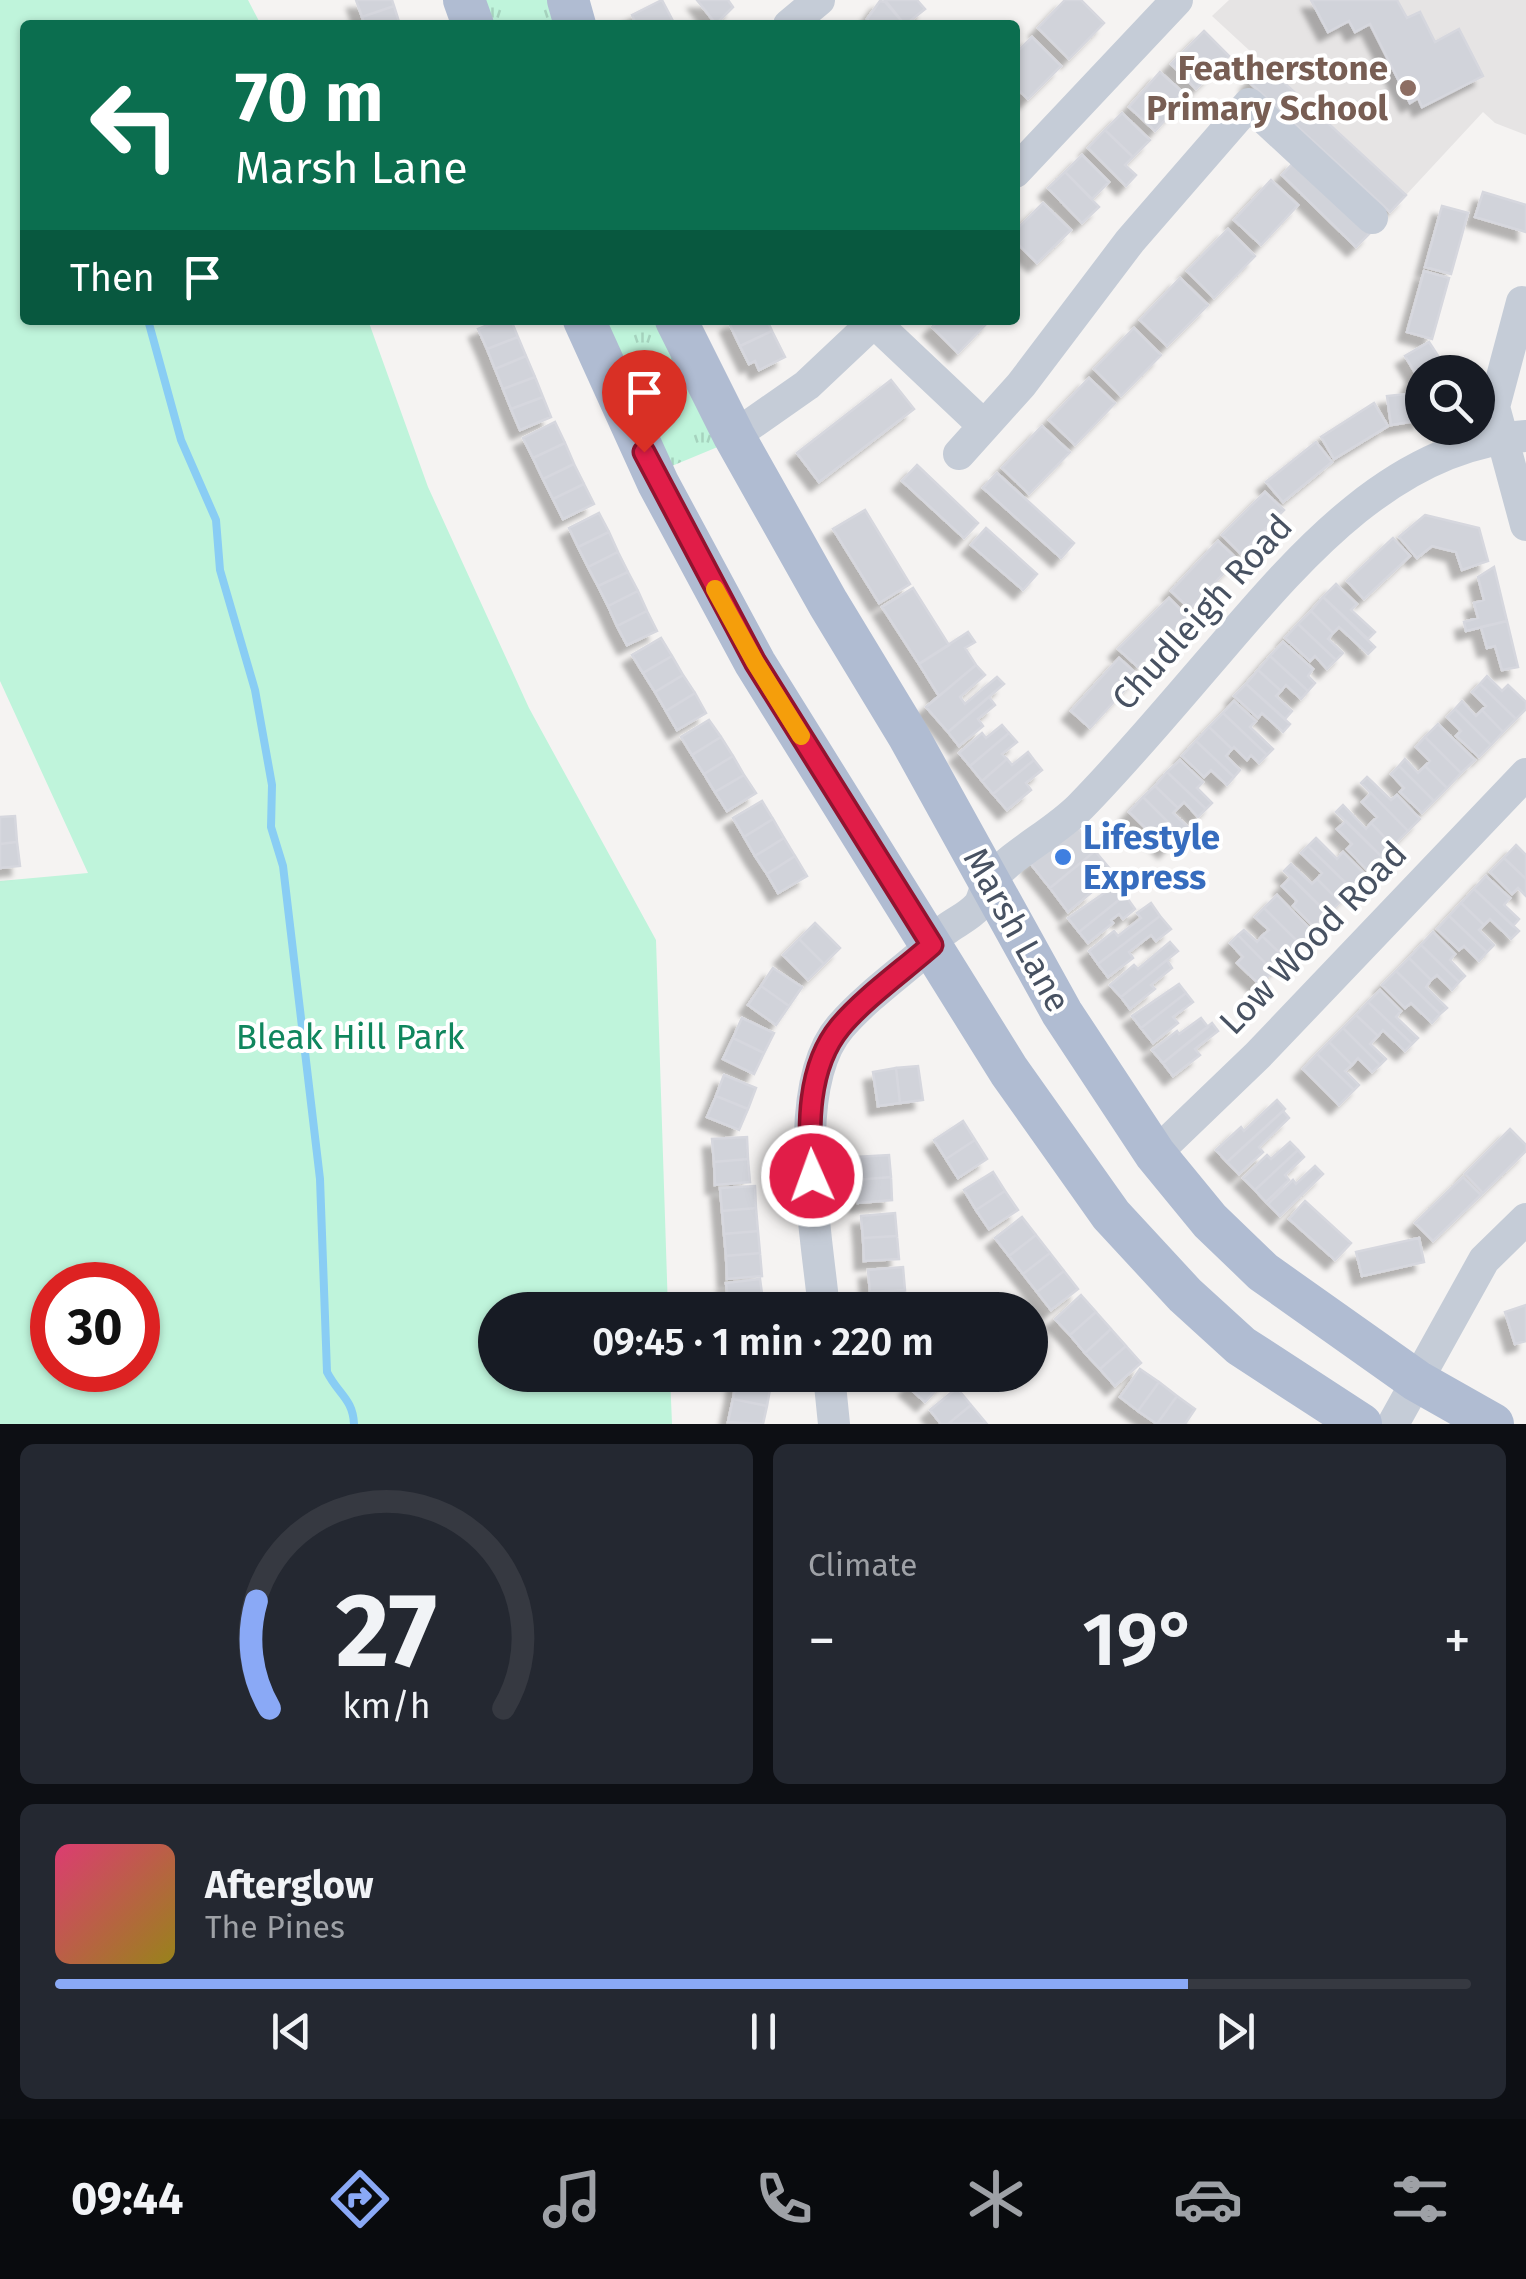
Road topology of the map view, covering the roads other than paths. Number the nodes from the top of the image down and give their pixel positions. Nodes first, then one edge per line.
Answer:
1 (820, 0) edge
2 (1177, 0) edge
3 (796, 20) edge
4 (1020, 167) edge
5 (1372, 218) dead end
6 (1522, 302) dead end
7 (586, 325) edge
8 (678, 325) edge
9 (871, 325) edge
10 (879, 325) edge
11 (983, 425) junction
12 (734, 436) junction
13 (1514, 437) edge
14 (959, 454) dead end
15 (1526, 525) edge
16 (1526, 774) edge
17 (989, 881) junction
18 (932, 945) junction
19 (1155, 1154) junction
20 (1526, 1219) edge
21 (822, 1292) edge
22 (1417, 1381) junction
23 (831, 1392) edge
24 (834, 1424) edge
25 (1361, 1424) edge
26 (1393, 1424) edge
27 (1493, 1424) edge

1 - 3 street
2 - 4 street
5 - 11 street
6 - 13 street
7 - 18 main road
8 - 12 main road, Marsh Lane
9 - 12 street
10 - 11 street
11 - 14 street
12 - 17 main road, Marsh Lane
13 - 15 street
13 - 17 street, Chudleigh Road
16 - 19 street, Low Wood Road
17 - 18 street, Chudleigh Road
17 - 19 main road, Marsh Lane
18 - 21 street, Chudleigh Road
18 - 25 main road
19 - 22 main road, Marsh Lane
20 - 22 street
22 - 26 street
22 - 27 main road, Marsh Lane
23 - 24 street

